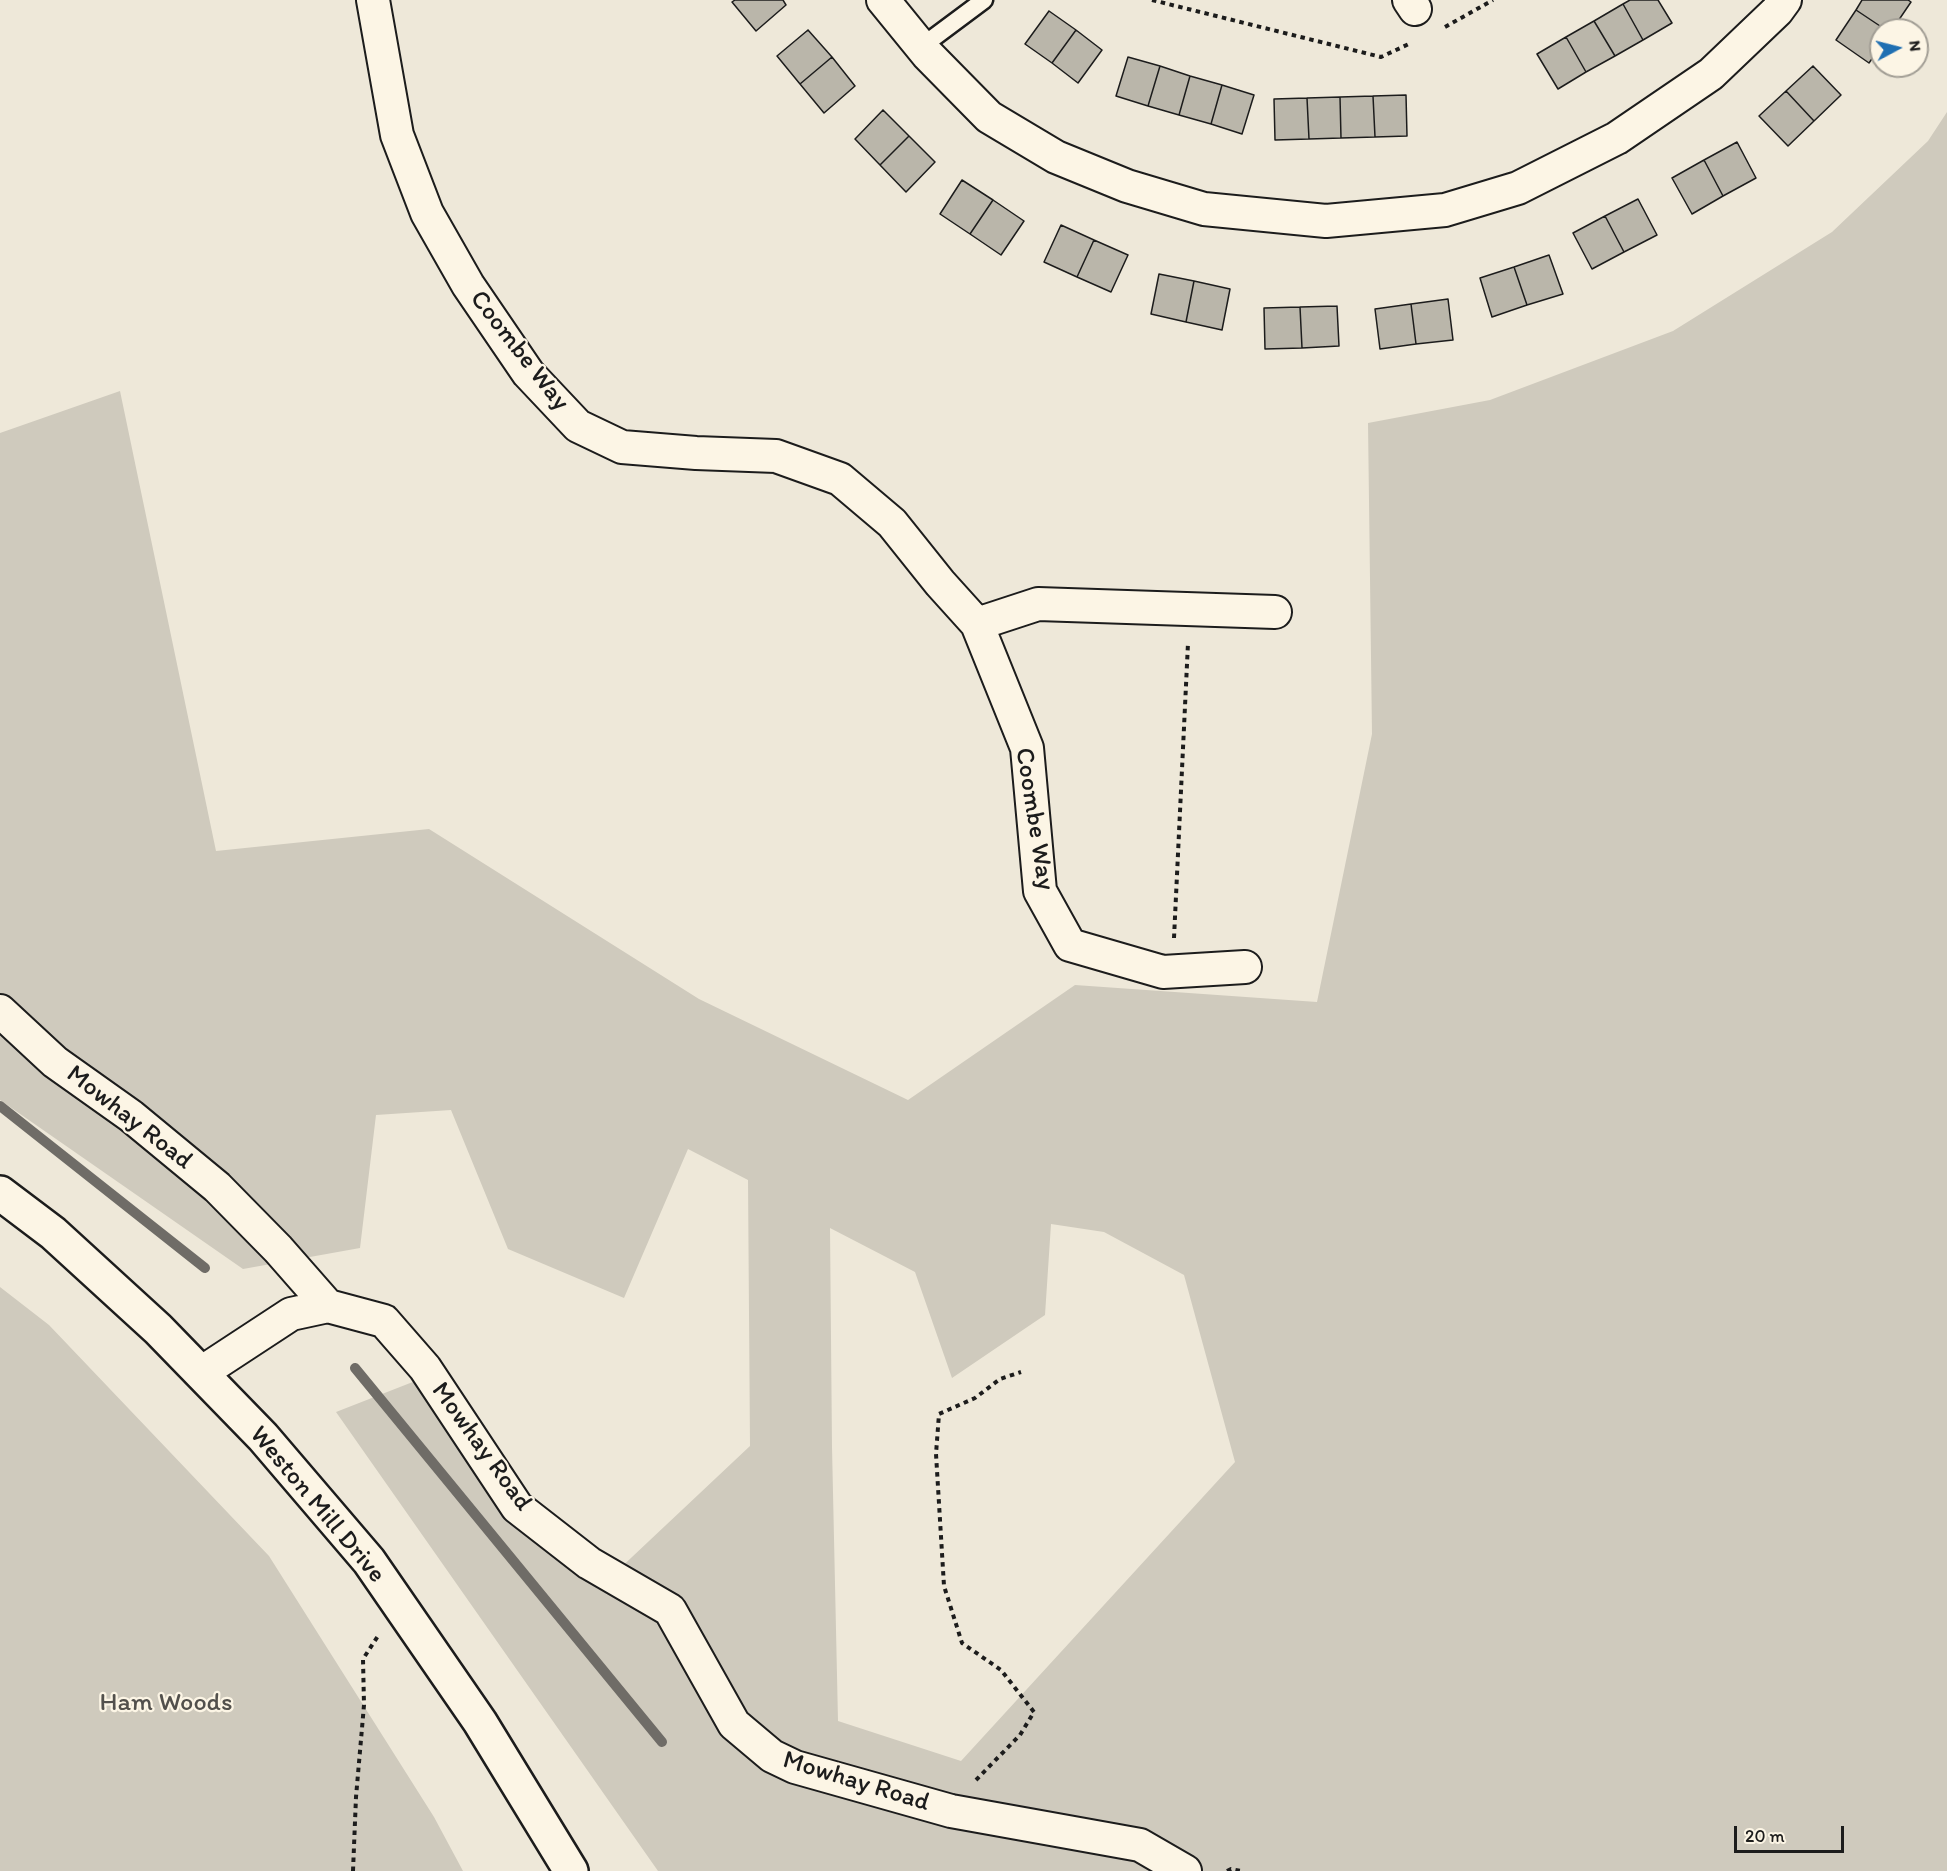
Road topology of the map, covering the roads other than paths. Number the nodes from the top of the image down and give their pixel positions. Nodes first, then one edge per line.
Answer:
1 (373, 0) edge
2 (884, 0) edge
3 (984, 0) edge
4 (1785, 0) edge
5 (921, 47) junction
6 (1275, 612) dead end
7 (977, 624) junction
8 (1245, 967) dead end
9 (0, 1011) edge
10 (0, 1193) edge
11 (328, 1306) junction
12 (201, 1373) junction
13 (571, 1871) edge
14 (1185, 1871) edge

1 - 7 street, Coombe Way
2 - 5 street
3 - 5 lane
4 - 5 street
6 - 7 street
7 - 8 street, Coombe Way
9 - 11 street, Mowhay Road
10 - 12 main road, Weston Mill Drive
11 - 12 street, Mowhay Road
11 - 14 street, Mowhay Road
12 - 13 main road, Weston Mill Drive

